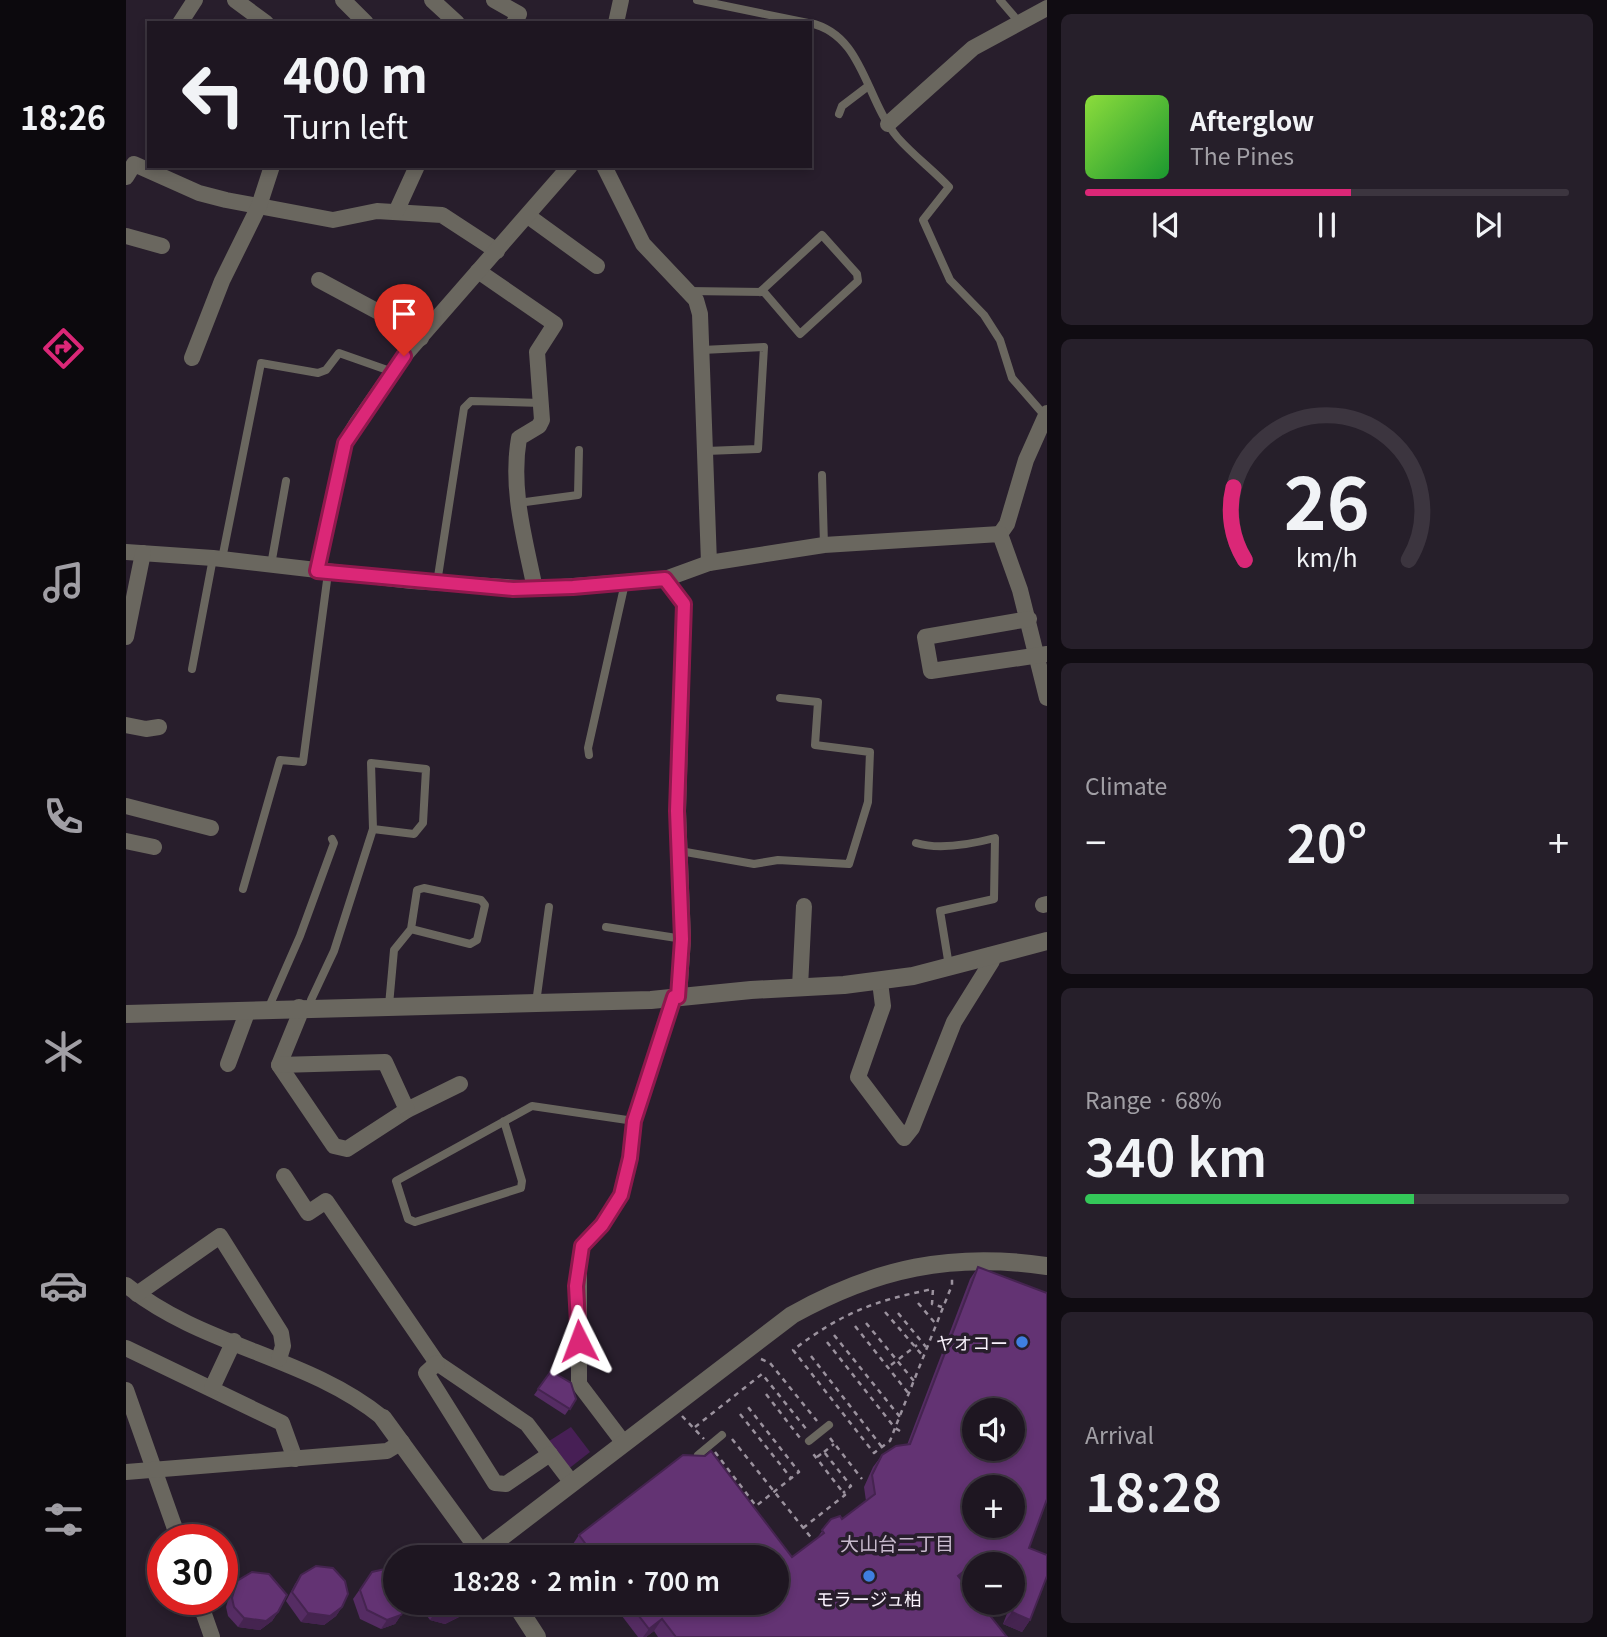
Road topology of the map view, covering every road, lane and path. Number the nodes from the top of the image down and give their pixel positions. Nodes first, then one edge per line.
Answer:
1 (195, 0) edge
2 (343, 0) edge
3 (432, 0) edge
4 (494, 0) edge
5 (621, 0) edge
6 (697, 0) edge
7 (1000, 0) edge
8 (1047, 8) edge
9 (241, 10) edge
10 (746, 11) junction
11 (181, 21) edge
12 (262, 21) edge
13 (364, 21) edge
14 (455, 21) edge
15 (515, 21) edge
16 (616, 21) edge
17 (744, 21) edge
18 (798, 21) edge
19 (1018, 21) junction
20 (812, 24) edge
21 (867, 88) junction
22 (839, 114) dead end
23 (888, 124) junction
24 (129, 166) edge
25 (271, 168) edge
26 (416, 168) edge
27 (568, 168) edge
28 (605, 168) edge
29 (259, 206) junction
30 (396, 212) junction
31 (528, 216) junction
32 (126, 236) edge
33 (162, 246) dead end
34 (497, 251) junction
35 (597, 266) dead end
36 (478, 271) junction
37 (319, 280) dead end
38 (688, 291) junction
39 (760, 292) junction
40 (421, 338) junction
41 (702, 350) junction
42 (192, 358) dead end
43 (393, 372) junction
44 (543, 404) junction
45 (1047, 416) edge
46 (579, 450) dead end
47 (706, 451) junction
48 (822, 475) dead end
49 (286, 481) dead end
50 (518, 503) junction
51 (1000, 534) junction
52 (824, 545) junction
53 (126, 552) edge
54 (143, 553) junction
55 (218, 558) junction
56 (709, 563) junction
57 (271, 565) junction
58 (322, 572) junction
59 (685, 572) junction
60 (665, 579) junction
61 (437, 583) junction
62 (625, 583) junction
63 (536, 589) junction
64 (684, 604) junction
65 (1028, 619) junction
66 (126, 637) edge
67 (1042, 654) edge
68 (192, 669) dead end
69 (780, 698) dead end
70 (1047, 698) edge
71 (126, 724) edge
72 (159, 727) dead end
73 (589, 755) dead end
74 (126, 806) edge
75 (211, 828) dead end
76 (373, 829) junction
77 (332, 839) dead end
78 (126, 841) edge
79 (916, 843) dead end
80 (154, 847) dead end
81 (680, 850) junction
82 (243, 889) dead end
83 (804, 906) dead end
84 (549, 907) dead end
85 (606, 927) dead end
86 (411, 929) junction
87 (682, 939) junction
88 (1047, 941) edge
89 (991, 955) junction
90 (949, 966) junction
91 (880, 982) junction
92 (800, 987) junction
93 (676, 997) junction
94 (536, 1003) junction
95 (389, 1005) junction
96 (305, 1007) junction
97 (268, 1009) junction
98 (248, 1010) junction
99 (126, 1014) edge
100 (228, 1064) dead end
101 (279, 1065) junction
102 (460, 1084) dead end
103 (407, 1110) junction
104 (503, 1121) junction
105 (634, 1121) junction
106 (284, 1176) dead end
107 (1047, 1266) edge
108 (950, 1270) dead end
109 (132, 1289) edge
110 (918, 1303) dead end
111 (942, 1307) junction
112 (885, 1312) dead end
113 (898, 1313) dead end
114 (866, 1323) dead end
115 (935, 1323) junction
116 (855, 1326) dead end
117 (834, 1335) dead end
118 (234, 1341) junction
119 (827, 1342) dead end
120 (915, 1347) junction
121 (926, 1347) junction
122 (126, 1348) edge
123 (757, 1356) dead end
124 (811, 1356) dead end
125 (923, 1356) junction
126 (279, 1359) junction
127 (895, 1361) junction
128 (437, 1363) junction
129 (891, 1365) dead end
130 (914, 1381) junction
131 (212, 1388) junction
132 (126, 1390) edge
133 (766, 1394) dead end
134 (909, 1394) junction
135 (748, 1407) dead end
136 (681, 1413) dead end
137 (740, 1414) dead end
138 (900, 1417) junction
139 (383, 1419) joint
140 (694, 1427) junction
141 (827, 1427) junction
142 (895, 1429) junction
143 (807, 1430) dead end
144 (900, 1431) dead end
145 (726, 1436) joint
146 (809, 1441) dead end
147 (402, 1442) junction
148 (623, 1442) junction
149 (834, 1444) junction
150 (709, 1446) junction
151 (882, 1447) junction
152 (824, 1452) junction
153 (550, 1454) junction
154 (698, 1455) edge
155 (816, 1458) junction
156 (295, 1459) junction
157 (154, 1470) junction
158 (126, 1472) edge
159 (790, 1478) junction
160 (862, 1479) dead end
161 (572, 1483) junction
162 (774, 1492) junction
163 (843, 1493) junction
164 (173, 1524) edge
165 (803, 1528) junction
166 (813, 1540) edge
167 (477, 1545) edge
168 (496, 1545) edge
169 (204, 1615) edge
170 (523, 1615) edge
171 (212, 1637) edge
172 (537, 1637) edge

1 - 11 street
2 - 13 street
3 - 14 street
4 - 15 street
5 - 16 street
6 - 10 lane
7 - 19 lane
8 - 19 street
9 - 12 street
10 - 17 lane
10 - 18 lane
19 - 23 street
20 - 21 lane
21 - 22 lane
21 - 23 lane
23 - 45 lane
24 - 29 street
25 - 29 street
26 - 30 street
27 - 31 street
28 - 38 street
29 - 30 street
29 - 42 street
30 - 34 street
31 - 34 street
31 - 35 street
32 - 33 street
34 - 36 street
36 - 40 street
36 - 44 street
37 - 40 street
38 - 39 lane
38 - 41 street
39 - 39 lane
40 - 43 street
41 - 47 street
41 - 47 lane
43 - 55 lane
43 - 58 street
44 - 50 street
44 - 61 lane
45 - 51 street
46 - 50 lane
47 - 56 street
48 - 52 lane
49 - 57 lane
50 - 63 street
51 - 52 street
51 - 65 street
52 - 56 street
53 - 54 street
54 - 55 street
54 - 66 street
55 - 57 street
55 - 68 lane
56 - 59 street
57 - 58 street
58 - 61 street
58 - 82 lane
59 - 60 street
59 - 64 street
60 - 62 street
60 - 64 street
61 - 63 street
62 - 63 street
62 - 73 lane
64 - 81 street
65 - 67 street
65 - 67 street
67 - 70 street
69 - 81 lane
71 - 72 street
74 - 75 street
76 - 76 lane
76 - 96 lane
77 - 97 lane
78 - 80 street
79 - 90 lane
81 - 87 street
83 - 92 street
84 - 94 lane
85 - 87 lane
86 - 86 lane
86 - 95 lane
87 - 93 street
88 - 89 street
89 - 90 street
89 - 91 street
90 - 91 street
91 - 92 street
92 - 93 street
93 - 94 street
93 - 105 street
94 - 95 street
95 - 96 street
96 - 97 street
96 - 101 street
97 - 98 street
98 - 99 street
98 - 100 street
101 - 103 street
101 - 103 street
102 - 103 street
104 - 104 lane
104 - 105 lane
105 - 148 street
106 - 128 street
107 - 148 street
108 - 111 path
109 - 118 street
109 - 126 street
110 - 115 path
111 - 115 path
111 - 151 path
112 - 120 path
113 - 121 path
114 - 127 path
115 - 121 path
116 - 134 path
117 - 138 path
118 - 126 street
118 - 131 street
119 - 142 path
120 - 125 path
120 - 127 path
121 - 125 path
122 - 131 street
123 - 141 path
124 - 151 path
125 - 130 path
126 - 139 street
127 - 129 path
127 - 130 path
128 - 153 street
128 - 153 street
130 - 134 path
131 - 156 street
132 - 157 street
133 - 155 path
134 - 138 path
135 - 159 path
136 - 140 path
137 - 159 path
138 - 142 path
139 - 147 street
140 - 143 path
140 - 150 path
141 - 146 lane
141 - 149 path
142 - 144 path
142 - 151 path
145 - 150 lane
145 - 162 path
147 - 156 street
147 - 167 street
148 - 161 street
149 - 152 path
149 - 160 path
150 - 154 lane
150 - 162 path
152 - 155 path
152 - 163 path
153 - 161 street
155 - 163 path
156 - 157 street
157 - 158 street
157 - 164 street
159 - 162 path
161 - 168 street
162 - 165 path
163 - 165 path
165 - 166 path
169 - 171 street
170 - 172 street

